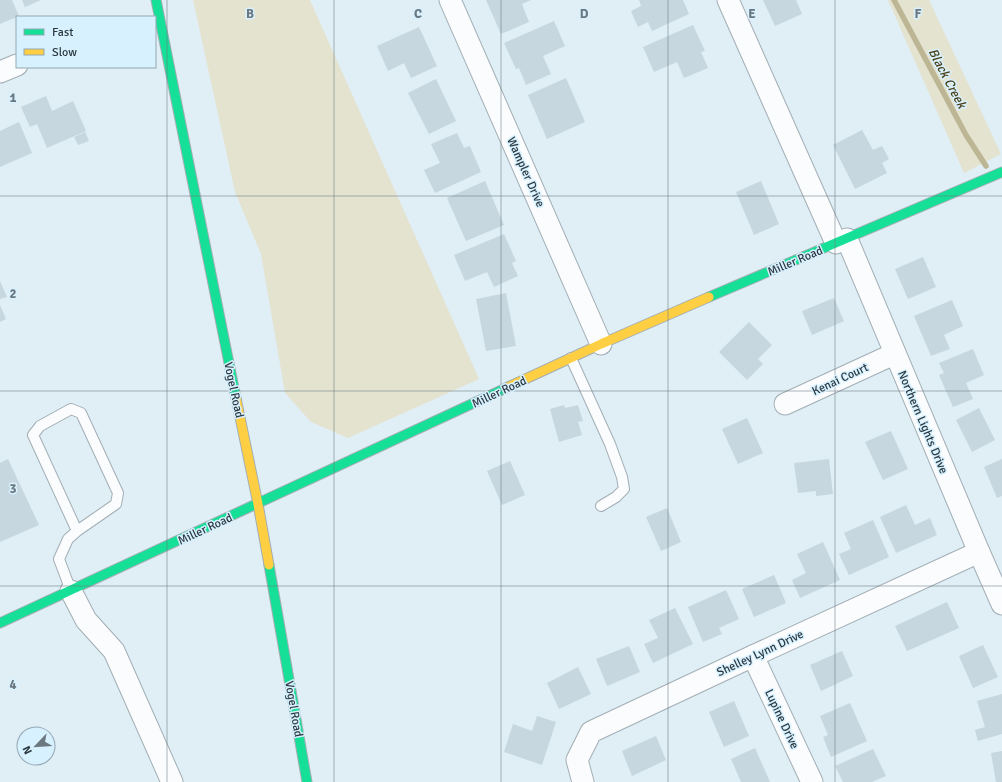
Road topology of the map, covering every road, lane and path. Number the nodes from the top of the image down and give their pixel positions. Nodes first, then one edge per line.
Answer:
1 (156, 0) edge
2 (450, 0) edge
3 (728, 0) edge
4 (16, 65) edge
5 (0, 72) edge
6 (1002, 172) edge
7 (841, 241) junction
8 (602, 344) junction
9 (894, 354) junction
10 (571, 358) junction
11 (785, 404) dead end
12 (258, 504) junction
13 (601, 506) dead end
14 (77, 532) junction
15 (979, 552) junction
16 (71, 591) junction
17 (1002, 604) edge
18 (0, 623) edge
19 (753, 656) junction
20 (172, 782) edge
21 (307, 782) edge
22 (583, 782) edge
23 (812, 782) edge

1 - 12 street, Vogel Road
2 - 8 street, Wampler Drive
3 - 7 street
4 - 5 street
6 - 7 street, Miller Road
7 - 8 street, Miller Road
7 - 9 street, Northern Lights Drive
8 - 10 street, Miller Road
9 - 11 street, Kenai Court
9 - 15 street, Northern Lights Drive
10 - 12 street, Miller Road
10 - 13 lane
12 - 16 street, Miller Road
12 - 21 street, Vogel Road
14 - 14 lane
14 - 16 lane
15 - 17 street, Northern Lights Drive
15 - 19 street, Shelley Lynn Drive
16 - 18 street, Miller Road
16 - 20 street
19 - 22 street, Shelley Lynn Drive
19 - 23 street, Lupine Drive

